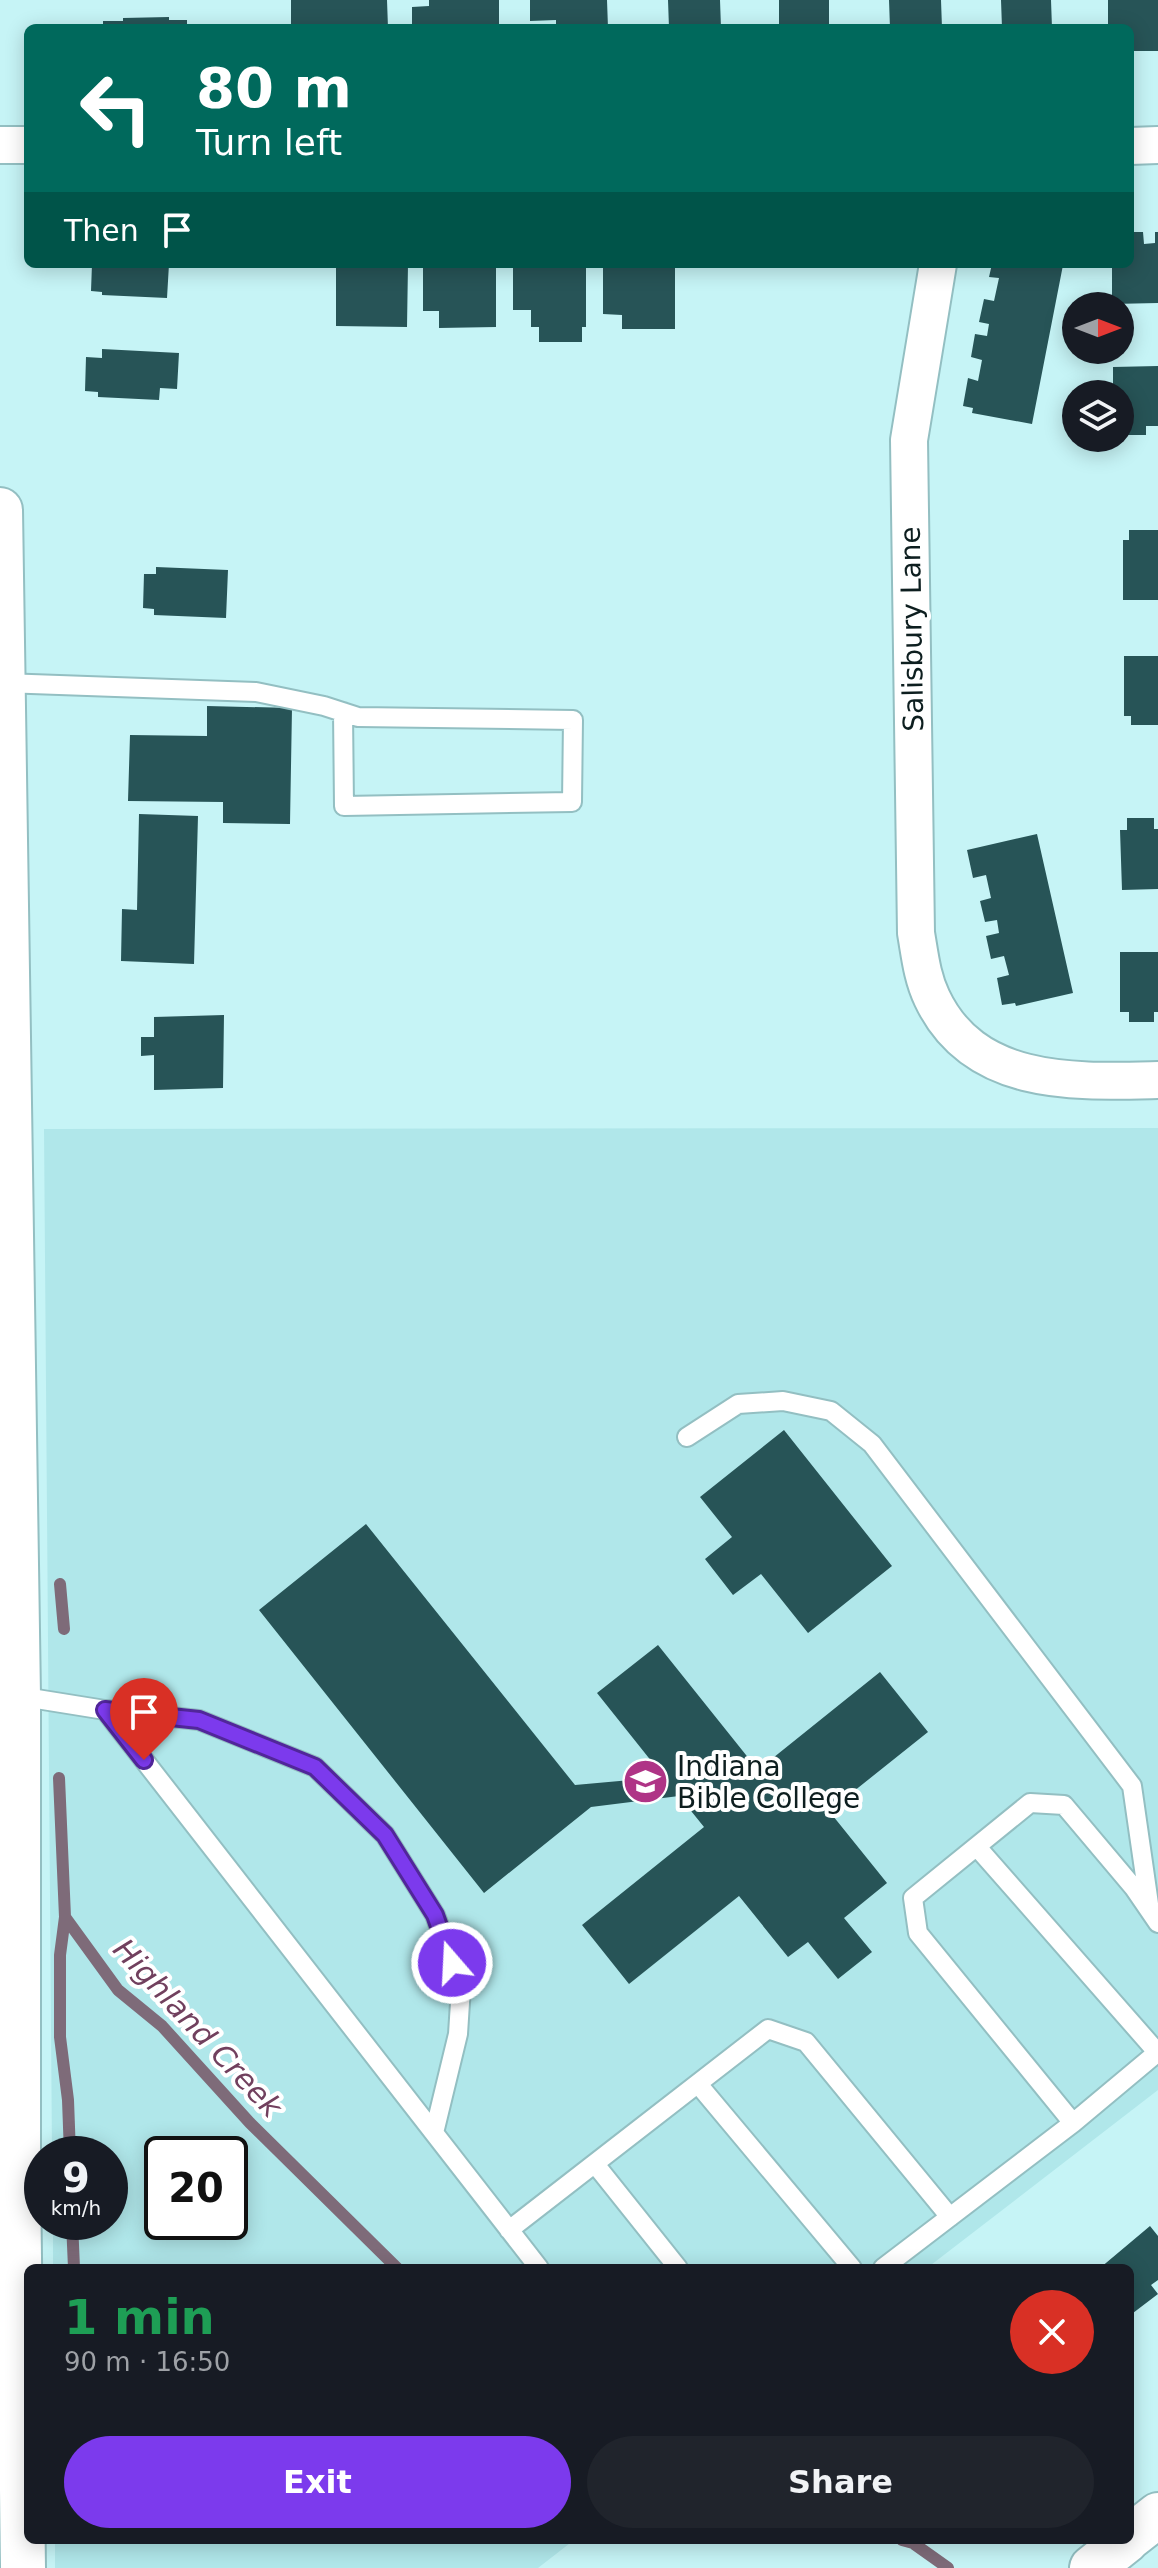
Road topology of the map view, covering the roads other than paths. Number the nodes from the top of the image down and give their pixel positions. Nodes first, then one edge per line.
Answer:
1 (0, 145) edge
2 (24, 145) edge
3 (1158, 145) edge
4 (1134, 146) edge
5 (937, 268) edge
6 (0, 510) edge
7 (3, 683) junction
8 (343, 712) junction
9 (1158, 1080) edge
10 (687, 1437) dead end
11 (18, 1696) junction
12 (105, 1710) junction
13 (977, 1847) junction
14 (1154, 1917) edge
15 (1158, 2052) edge
16 (698, 2084) junction
17 (1073, 2123) junction
18 (434, 2133) junction
19 (595, 2164) junction
20 (9, 2179) edge
21 (950, 2217) junction
22 (509, 2230) junction
23 (536, 2264) edge
24 (675, 2264) edge
25 (849, 2264) edge
26 (888, 2264) edge
27 (1158, 2515) edge
28 (1134, 2534) edge
29 (1122, 2544) edge
30 (23, 2568) edge
31 (1092, 2568) edge

1 - 2 street
3 - 4 street
5 - 9 street, Salisbury Lane
6 - 7 street
7 - 8 lane
7 - 11 street
8 - 8 lane
10 - 14 lane
11 - 12 lane
11 - 20 street
12 - 18 lane
12 - 18 lane
13 - 14 lane
13 - 15 lane
13 - 17 lane
15 - 17 lane
16 - 19 lane
16 - 21 lane
16 - 25 lane
17 - 21 lane
18 - 22 lane
19 - 22 lane
19 - 24 lane
20 - 30 street
21 - 26 lane
22 - 23 lane
27 - 28 street
29 - 31 street

